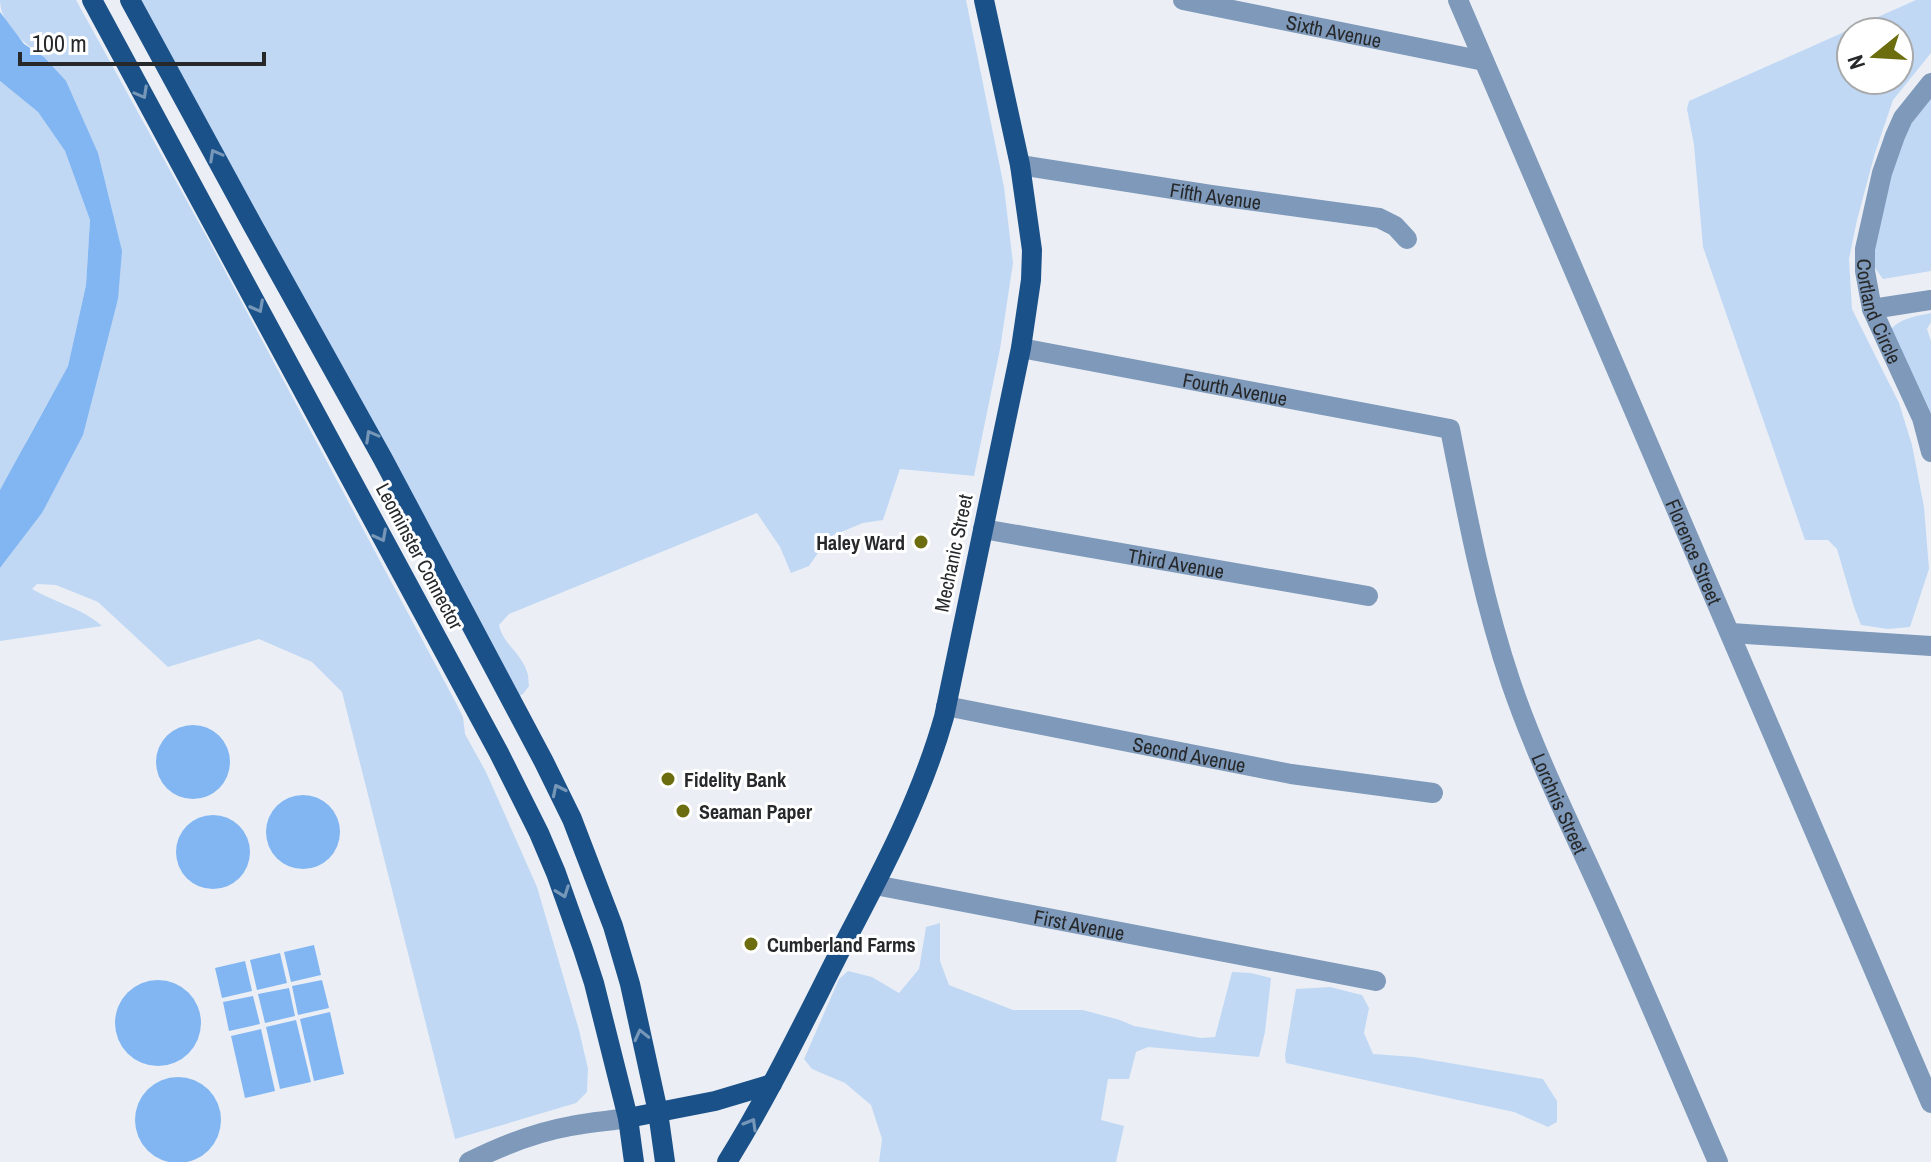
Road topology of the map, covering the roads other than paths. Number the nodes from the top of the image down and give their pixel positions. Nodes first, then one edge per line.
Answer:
1 (92, 0) edge
2 (130, 0) edge
3 (984, 0) edge
4 (1183, 0) edge
5 (1458, 0) edge
6 (1484, 61) junction
7 (1931, 83) edge
8 (1020, 165) junction
9 (1407, 239) dead end
10 (1931, 300) edge
11 (1872, 309) junction
12 (1021, 348) junction
13 (1450, 429) joint
14 (1931, 452) edge
15 (983, 529) junction
16 (1368, 596) dead end
17 (1731, 633) junction
18 (1931, 646) edge
19 (946, 706) junction
20 (1433, 793) dead end
21 (875, 885) junction
22 (1376, 981) dead end
23 (772, 1084) junction
24 (1931, 1103) edge
25 (658, 1112) junction
26 (628, 1118) junction
27 (469, 1162) edge
28 (634, 1162) edge
29 (665, 1162) edge
30 (727, 1162) edge
31 (1718, 1162) edge

1 -> 26 main road, Leominster Connector
25 -> 2 main road, Leominster Connector
3 - 8 main road, Mechanic Street
4 - 6 street, Sixth Avenue
5 - 6 street, Florence Street
6 - 17 street, Florence Street
7 - 11 street, Cortland Circle
8 - 9 street, Fifth Avenue
8 - 12 main road, Mechanic Street
10 - 11 street
11 - 14 street, Cortland Circle
12 - 13 street, Fourth Avenue
12 - 15 main road, Mechanic Street
13 - 31 street, Lorchris Street
15 - 16 street, Third Avenue
15 - 19 main road, Mechanic Street
17 - 18 street
17 - 24 street, Florence Street
19 - 20 street, Second Avenue
19 - 21 main road, Mechanic Street
21 - 22 street, First Avenue
21 - 23 main road, Mechanic Street
23 - 25 main road
30 -> 23 main road, Mechanic Street
25 - 26 main road
25 - 29 main road, Leominster Connector
26 - 27 street
26 - 28 main road, Leominster Connector

